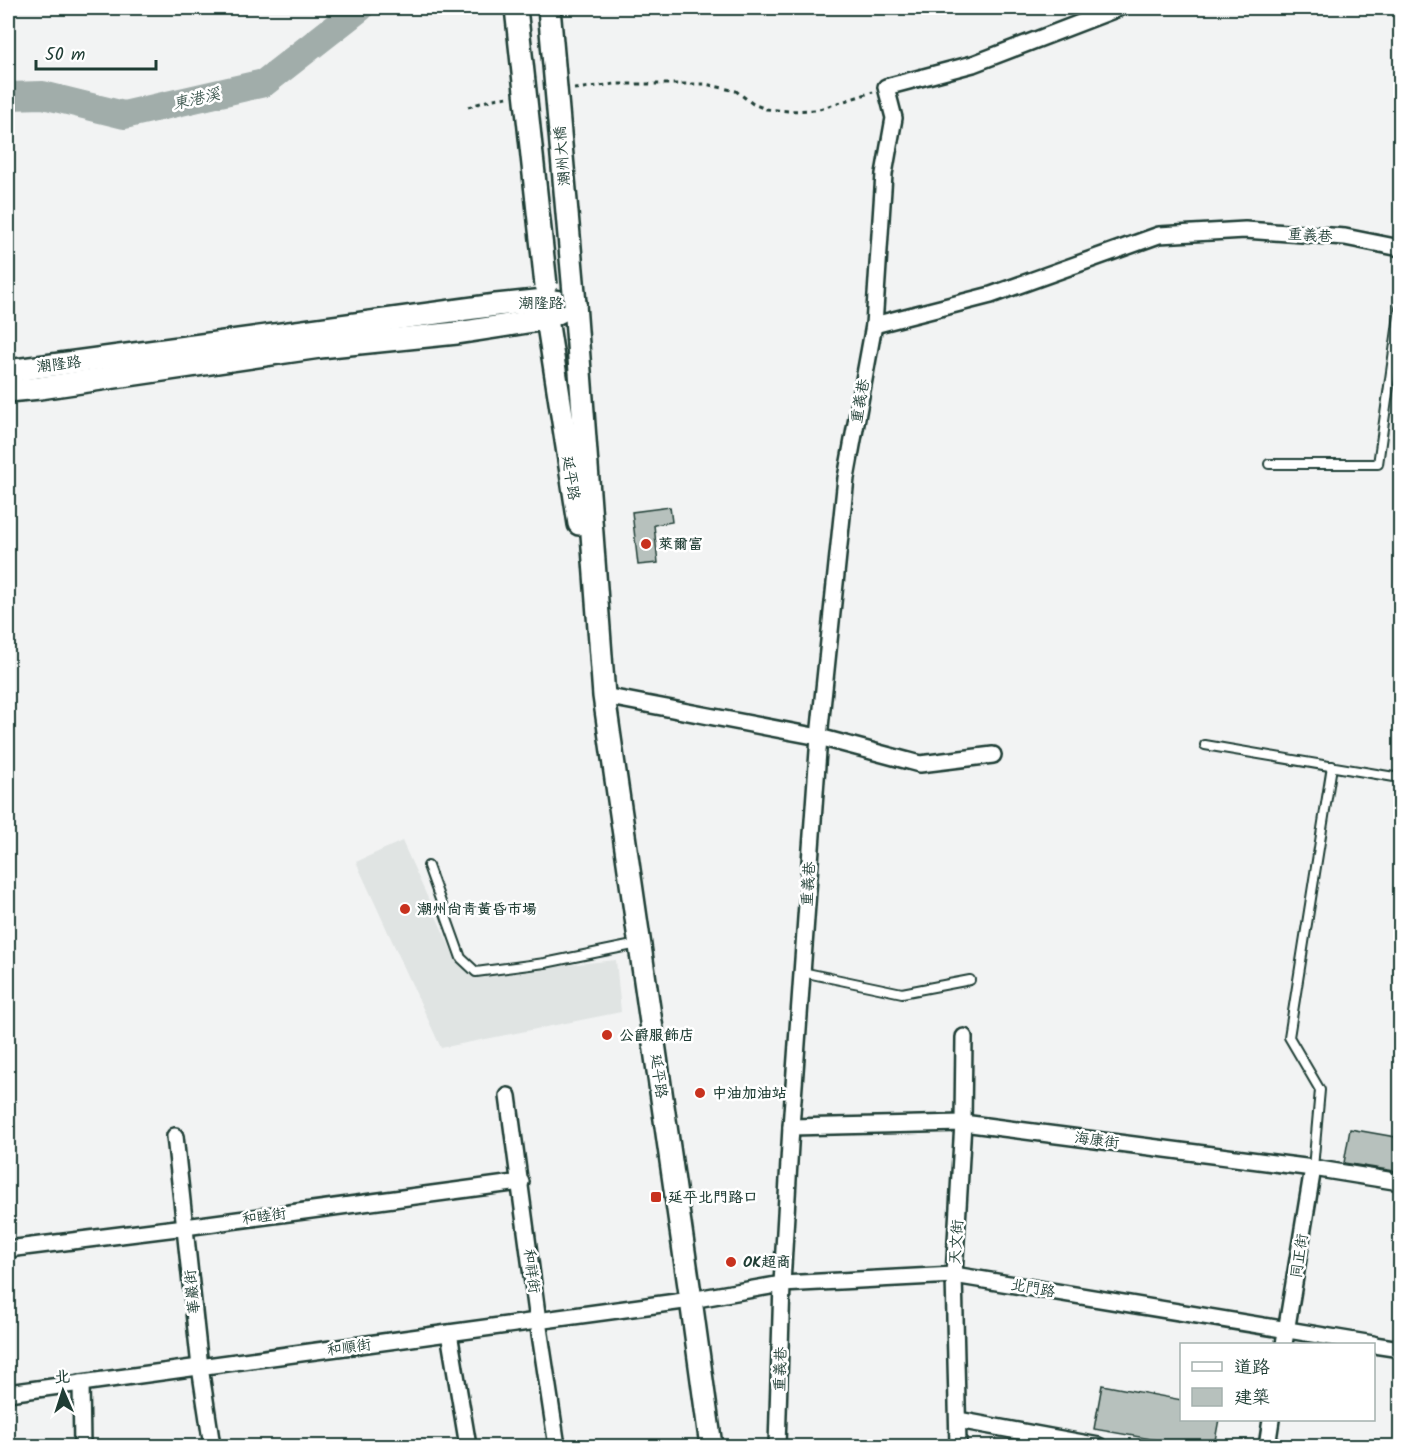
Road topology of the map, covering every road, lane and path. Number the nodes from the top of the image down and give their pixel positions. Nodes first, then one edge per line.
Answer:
1 (516, 8) edge
2 (549, 8) edge
3 (1119, 8) edge
4 (886, 87) junction
5 (566, 90) dead end
6 (514, 97) dead end
7 (468, 107) dead end
8 (1401, 248) edge
9 (545, 301) junction
10 (575, 304) junction
11 (1401, 308) edge
12 (874, 325) junction
13 (8, 371) edge
14 (8, 391) edge
15 (1269, 464) dead end
16 (602, 671) junction
17 (604, 696) junction
18 (819, 736) junction
19 (1205, 745) dead end
20 (993, 754) dead end
21 (1332, 766) junction
22 (1401, 778) edge
23 (428, 866) dead end
24 (640, 944) junction
25 (802, 972) junction
26 (970, 980) dead end
27 (964, 1037) dead end
28 (508, 1096) dead end
29 (963, 1123) junction
30 (791, 1127) junction
31 (175, 1136) dead end
32 (1313, 1168) junction
33 (521, 1182) junction
34 (1401, 1182) edge
35 (185, 1227) junction
36 (8, 1249) edge
37 (954, 1275) junction
38 (782, 1284) junction
39 (692, 1300) junction
40 (538, 1321) junction
41 (449, 1334) junction
42 (1285, 1337) edge
43 (1351, 1343) edge
44 (1375, 1345) edge
45 (1401, 1349) edge
46 (200, 1367) junction
47 (81, 1383) junction
48 (8, 1393) edge
49 (958, 1420) junction
50 (1271, 1421) edge
51 (82, 1446) edge
52 (212, 1446) edge
53 (468, 1446) edge
54 (557, 1446) edge
55 (711, 1446) edge
56 (777, 1446) edge
57 (958, 1446) edge
58 (1099, 1446) edge
59 (1267, 1446) edge

1 - 9 street, 潮州大橋, bridge
2 - 10 street, 潮州大橋, bridge
3 - 4 street
4 - 5 path
4 - 12 street, 重義巷
6 - 7 path
8 - 12 street, 重義巷
9 - 10 street, 潮隆路
9 - 13 street, 潮隆路
9 - 14 street, 潮隆路
9 - 16 street, 延平路
10 - 16 street, 延平路
11 - 15 lane
12 - 18 street, 重義巷
16 - 17 street, 延平路
17 - 18 street
17 - 24 street, 延平路
18 - 20 street
18 - 25 street, 重義巷
19 - 21 lane
21 - 22 lane
21 - 32 lane
23 - 24 lane
24 - 39 street, 延平路
25 - 26 lane
25 - 30 street, 重義巷
27 - 29 street, 天文街
28 - 33 street, 和祥街
29 - 30 street, 海康街
29 - 32 street, 海康街
29 - 37 street, 天文街
30 - 38 street, 重義巷
31 - 35 street, 華巖街
32 - 34 street, 海康街
32 - 42 street, 同正街
33 - 35 street, 和睦街
33 - 40 street, 和祥街
35 - 36 street, 和睦街
35 - 46 street, 華巖街
37 - 38 street, 北門路
37 - 42 street, 北門路
37 - 49 street, 天文街
38 - 39 street, 北門路
38 - 56 street, 重義巷
39 - 40 street, 和順街
39 - 55 street, 延平路
40 - 41 street, 和順街
40 - 54 street, 和祥街
41 - 46 street, 和順街
41 - 53 street
42 - 43 street, 北門路
44 - 45 street, 北門路
46 - 47 street, 和順街
46 - 52 street, 華巖街
47 - 48 street, 和順街
47 - 51 street
49 - 57 street, 天文街
49 - 58 street
50 - 59 street

